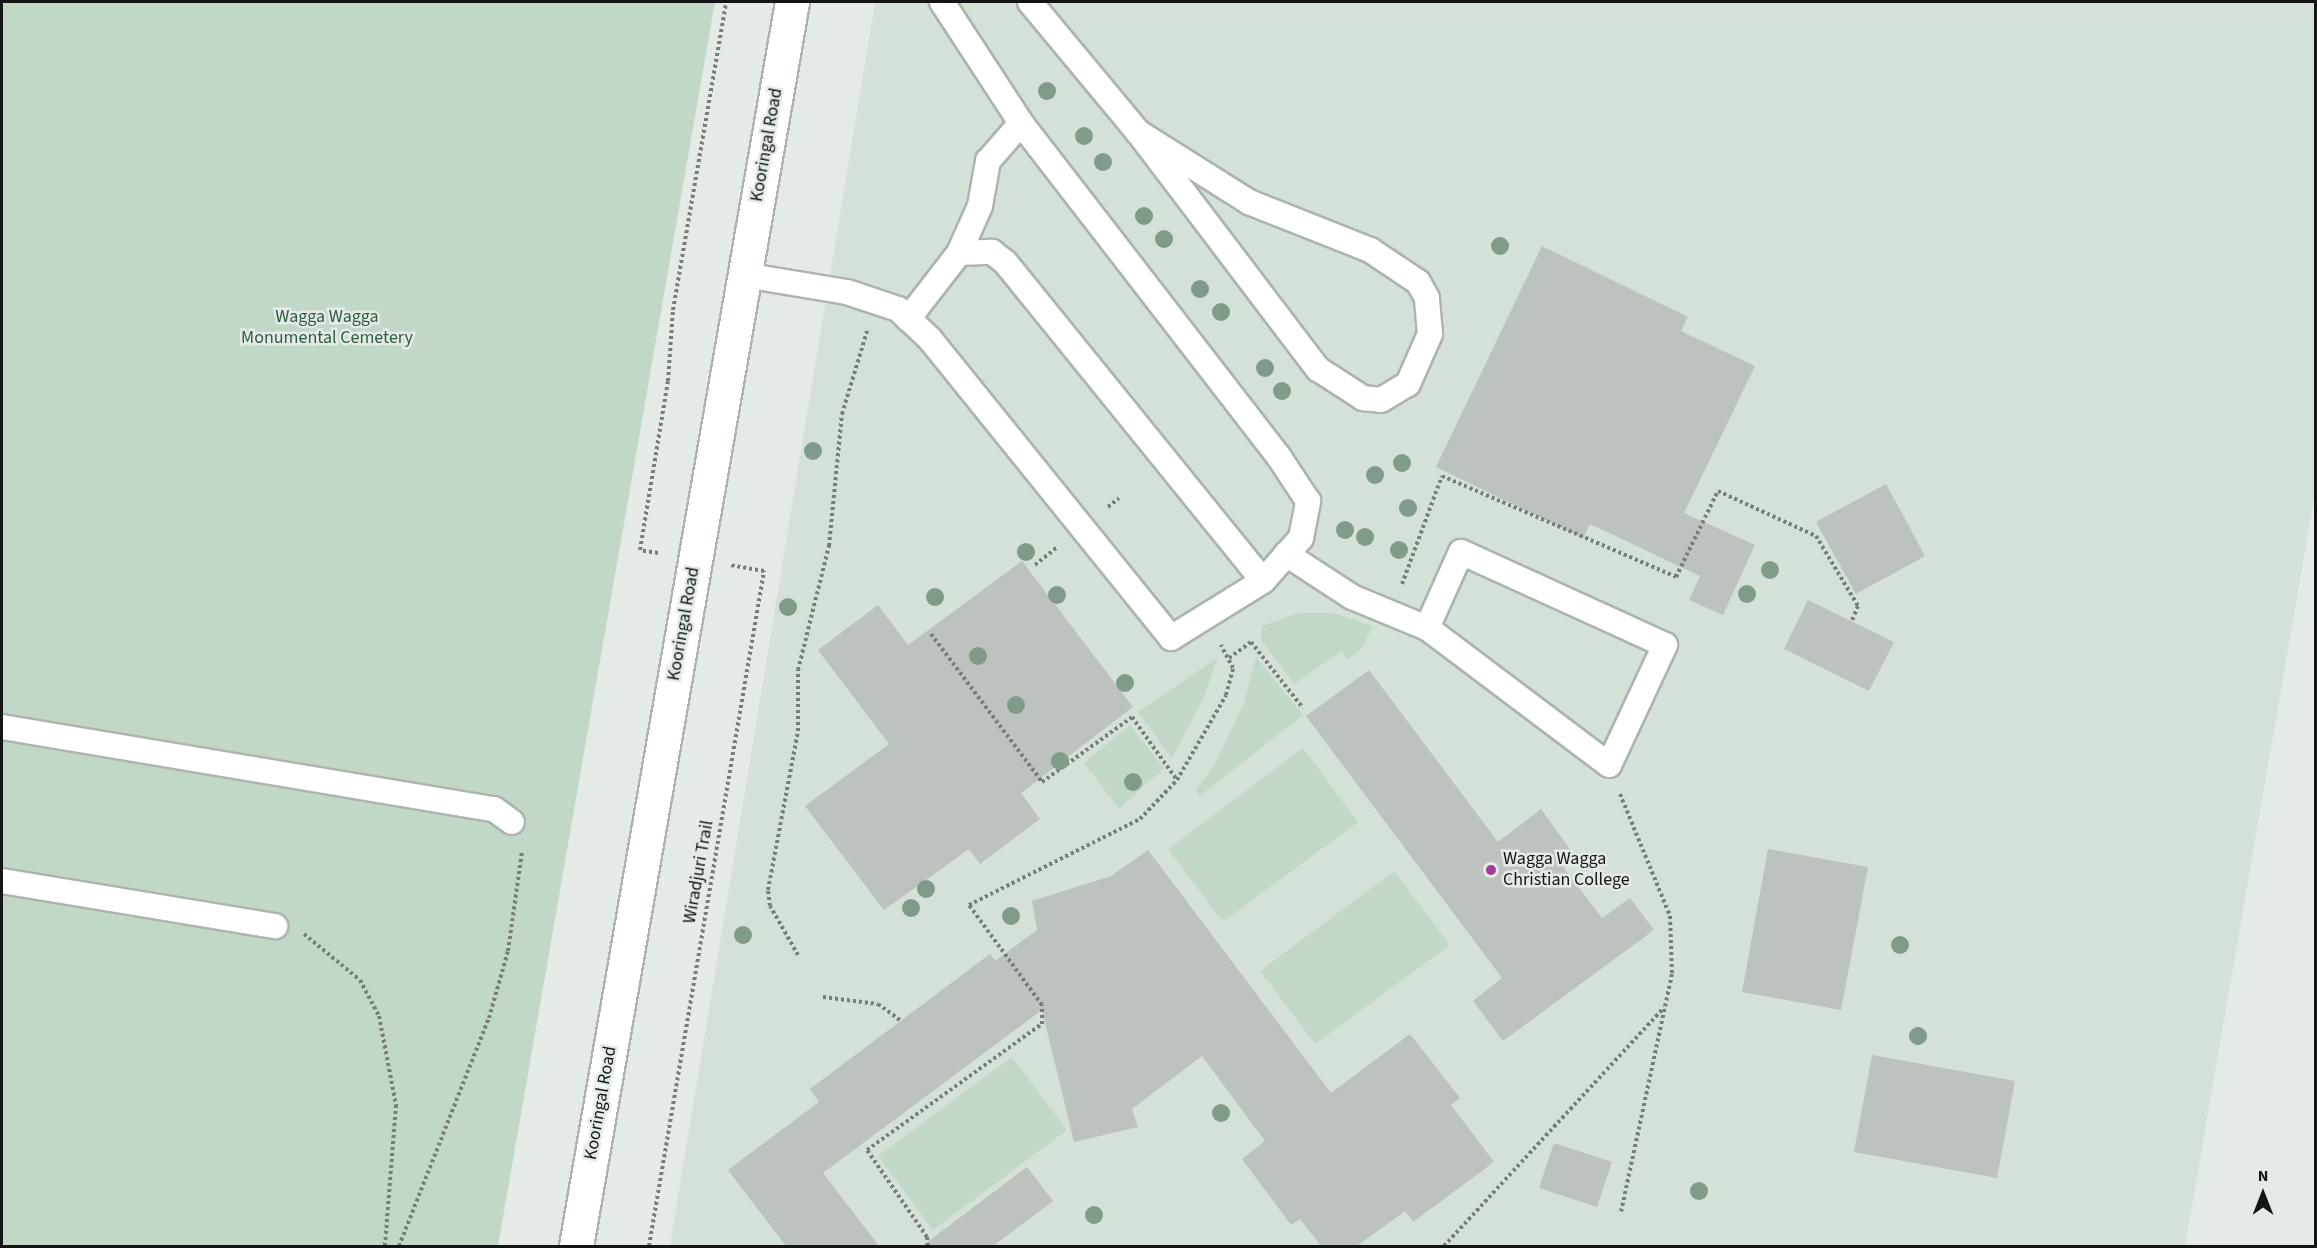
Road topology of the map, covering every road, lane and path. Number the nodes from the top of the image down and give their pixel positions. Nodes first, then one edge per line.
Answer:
1 (726, 2) edge
2 (792, 2) edge
3 (942, 2) edge
4 (1030, 2) edge
5 (1022, 123) junction
6 (1138, 132) junction
7 (959, 253) junction
8 (744, 275) junction
9 (880, 303) junction
10 (908, 319) junction
11 (1286, 554) junction
12 (696, 560) junction
13 (1263, 581) junction
14 (1391, 613) junction
15 (1206, 616) junction
16 (1852, 621) dead end
17 (1427, 628) junction
18 (931, 634) dead end
19 (1228, 658) junction
20 (1303, 708) dead end
21 (2, 727) edge
22 (1609, 765) junction
23 (1177, 780) junction
24 (512, 822) joint
25 (2, 881) edge
26 (275, 926) joint
27 (798, 955) dead end
28 (823, 997) dead end
29 (1665, 1008) junction
30 (900, 1021) dead end
31 (1621, 1212) dead end
32 (385, 1246) edge
33 (399, 1246) edge
34 (576, 1246) edge
35 (649, 1246) edge
36 (928, 1246) edge
37 (1444, 1246) edge

1 - 12 path
2 - 8 main road, Kooringal Road
3 - 5 lane
4 - 6 lane
5 - 7 lane
5 - 11 lane
6 - 6 lane
7 - 10 lane
7 - 13 lane
8 - 9 lane
8 - 12 main road, Kooringal Road
9 - 10 lane
9 - 27 path
10 - 15 lane
11 - 13 lane
11 - 14 lane
12 - 34 main road, Kooringal Road
12 - 35 path, Wiradjuri Trail
13 - 15 lane
14 - 16 path
14 - 17 lane
15 - 19 path
17 - 22 lane
17 - 22 lane
18 - 23 path
19 - 20 path
19 - 23 path
21 - 24 lane
22 - 29 path
23 - 36 path
24 - 33 path
25 - 26 lane
26 - 32 path
28 - 30 path
29 - 31 path
29 - 37 path

